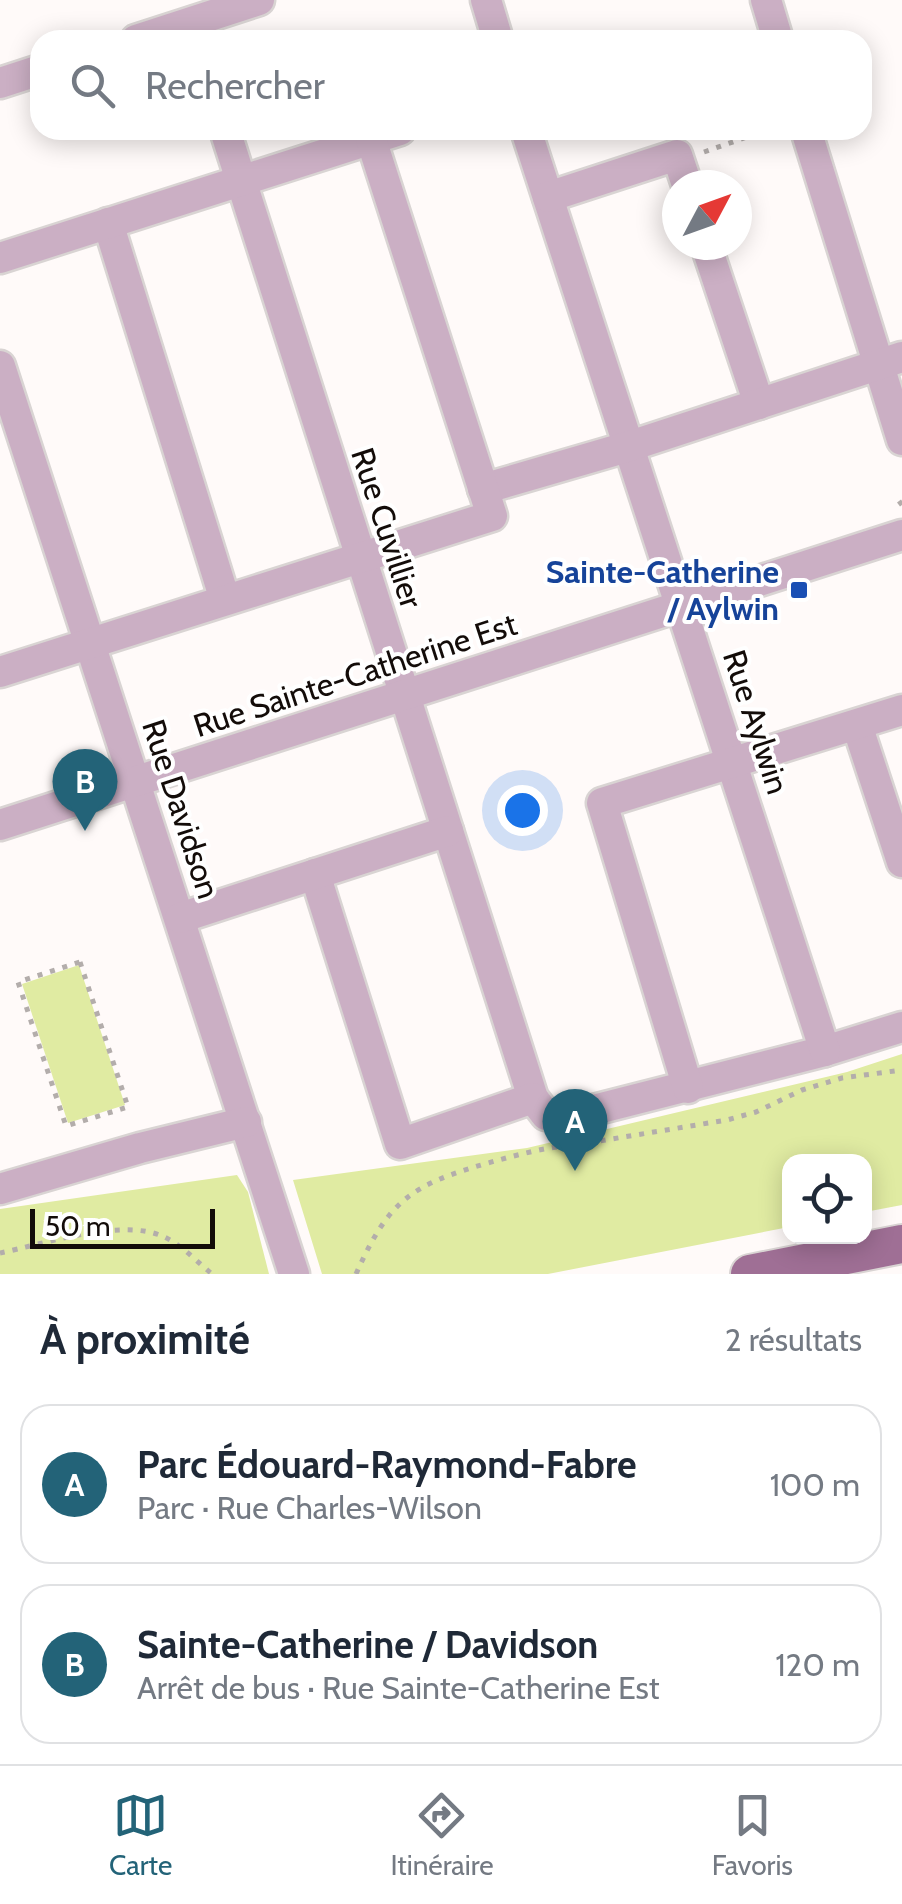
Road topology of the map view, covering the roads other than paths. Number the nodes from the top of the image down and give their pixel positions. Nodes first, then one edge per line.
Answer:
1 (260, 0) edge
2 (486, 0) edge
3 (777, 3) edge
4 (190, 21) edge
5 (164, 30) edge
6 (495, 30) edge
7 (778, 30) edge
8 (30, 73) edge
9 (0, 83) edge
10 (228, 140) edge
11 (370, 140) edge
12 (386, 140) edge
13 (529, 140) edge
14 (810, 140) edge
15 (682, 170) edge
16 (242, 182) junction
17 (548, 197) junction
18 (108, 223) junction
19 (0, 258) edge
20 (711, 260) edge
21 (890, 361) edge
22 (0, 366) edge
23 (759, 404) junction
24 (902, 440) edge
25 (627, 447) junction
26 (484, 489) junction
27 (902, 535) edge
28 (359, 556) junction
29 (225, 600) junction
30 (680, 606) junction
31 (90, 642) junction
32 (0, 672) edge
33 (404, 695) junction
34 (902, 710) edge
35 (857, 725) junction
36 (733, 762) junction
37 (136, 783) junction
38 (0, 825) edge
39 (448, 831) junction
40 (902, 862) edge
41 (315, 874) junction
42 (180, 918) junction
43 (902, 1027) edge
44 (825, 1051) junction
45 (688, 1088) junction
46 (540, 1107) junction
47 (246, 1122) junction
48 (0, 1188) edge
49 (902, 1244) edge
50 (294, 1274) edge
51 (750, 1274) edge

1 - 4 street
2 - 6 street
3 - 7 street
4 - 5 street
8 - 9 street
10 - 16 street, Rue Cuvillier
11 - 16 street
12 - 26 street
13 - 17 street, Rue Aylwin
14 - 21 street
15 - 17 street
16 - 18 street
16 - 28 street, Rue Cuvillier
17 - 25 street, Rue Aylwin
18 - 19 street
18 - 29 street
20 - 23 street
21 - 23 street
21 - 24 street
22 - 31 street, Rue Davidson
23 - 25 street
25 - 26 street
25 - 30 street, Rue Aylwin
26 - 28 street
27 - 30 street, Rue Sainte-Catherine Est
28 - 29 street
28 - 33 street, Rue Cuvillier
29 - 31 street
30 - 33 street, Rue Sainte-Catherine Est
30 - 36 street, Rue Aylwin
31 - 32 street
31 - 37 street, Rue Davidson
33 - 37 street, Rue Sainte-Catherine Est
33 - 39 street, Rue Cuvillier
34 - 35 street
35 - 36 street
35 - 40 street
36 - 44 street, Rue Aylwin
36 - 45 street
37 - 38 street, Rue Sainte-Catherine Est
37 - 42 street, Rue Davidson
39 - 41 street
39 - 46 street, Rue Cuvillier
41 - 42 street
41 - 46 street
42 - 47 street, Rue Davidson
43 - 44 street
44 - 45 street
45 - 46 street
47 - 48 street
47 - 50 street, Rue Davidson
49 - 51 main road

